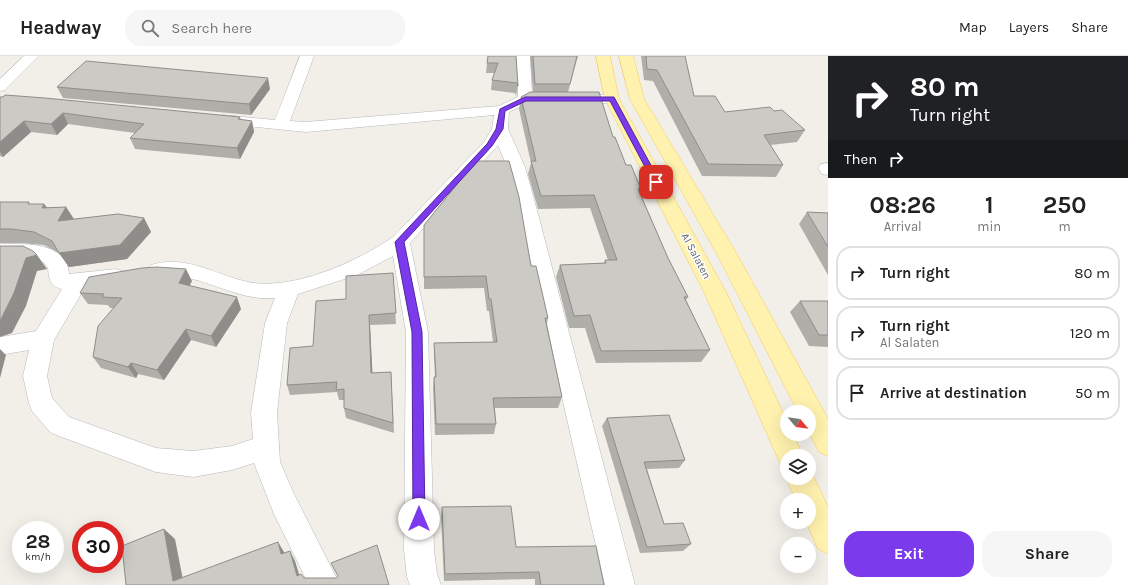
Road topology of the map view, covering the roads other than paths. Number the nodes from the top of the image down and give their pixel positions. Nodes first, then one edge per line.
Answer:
1 (32, 56) edge
2 (307, 56) edge
3 (523, 56) edge
4 (603, 56) edge
5 (626, 56) edge
6 (3, 94) edge
7 (525, 99) junction
8 (612, 99) junction
9 (207, 118) edge
10 (501, 120) junction
11 (281, 125) junction
12 (400, 242) junction
13 (0, 250) edge
14 (77, 282) junction
15 (290, 288) junction
16 (43, 339) junction
17 (0, 346) edge
18 (828, 444) edge
19 (266, 447) junction
20 (787, 449) edge
21 (803, 485) edge
22 (828, 539) edge
23 (325, 585) edge
24 (426, 585) edge
25 (620, 585) edge

1 - 6 street
2 - 11 street
3 - 7 street
4 - 8 main road, Al Salaten
5 - 18 main road
7 - 8 street
7 - 10 street
8 - 20 main road, Al Salaten
9 - 11 street
10 - 11 street
10 - 12 street
10 - 25 street
12 - 15 street
12 - 24 street
13 - 14 street
14 - 15 street
14 - 16 street
15 - 19 street
16 - 17 street
16 - 19 street
19 - 23 street
21 - 22 main road

